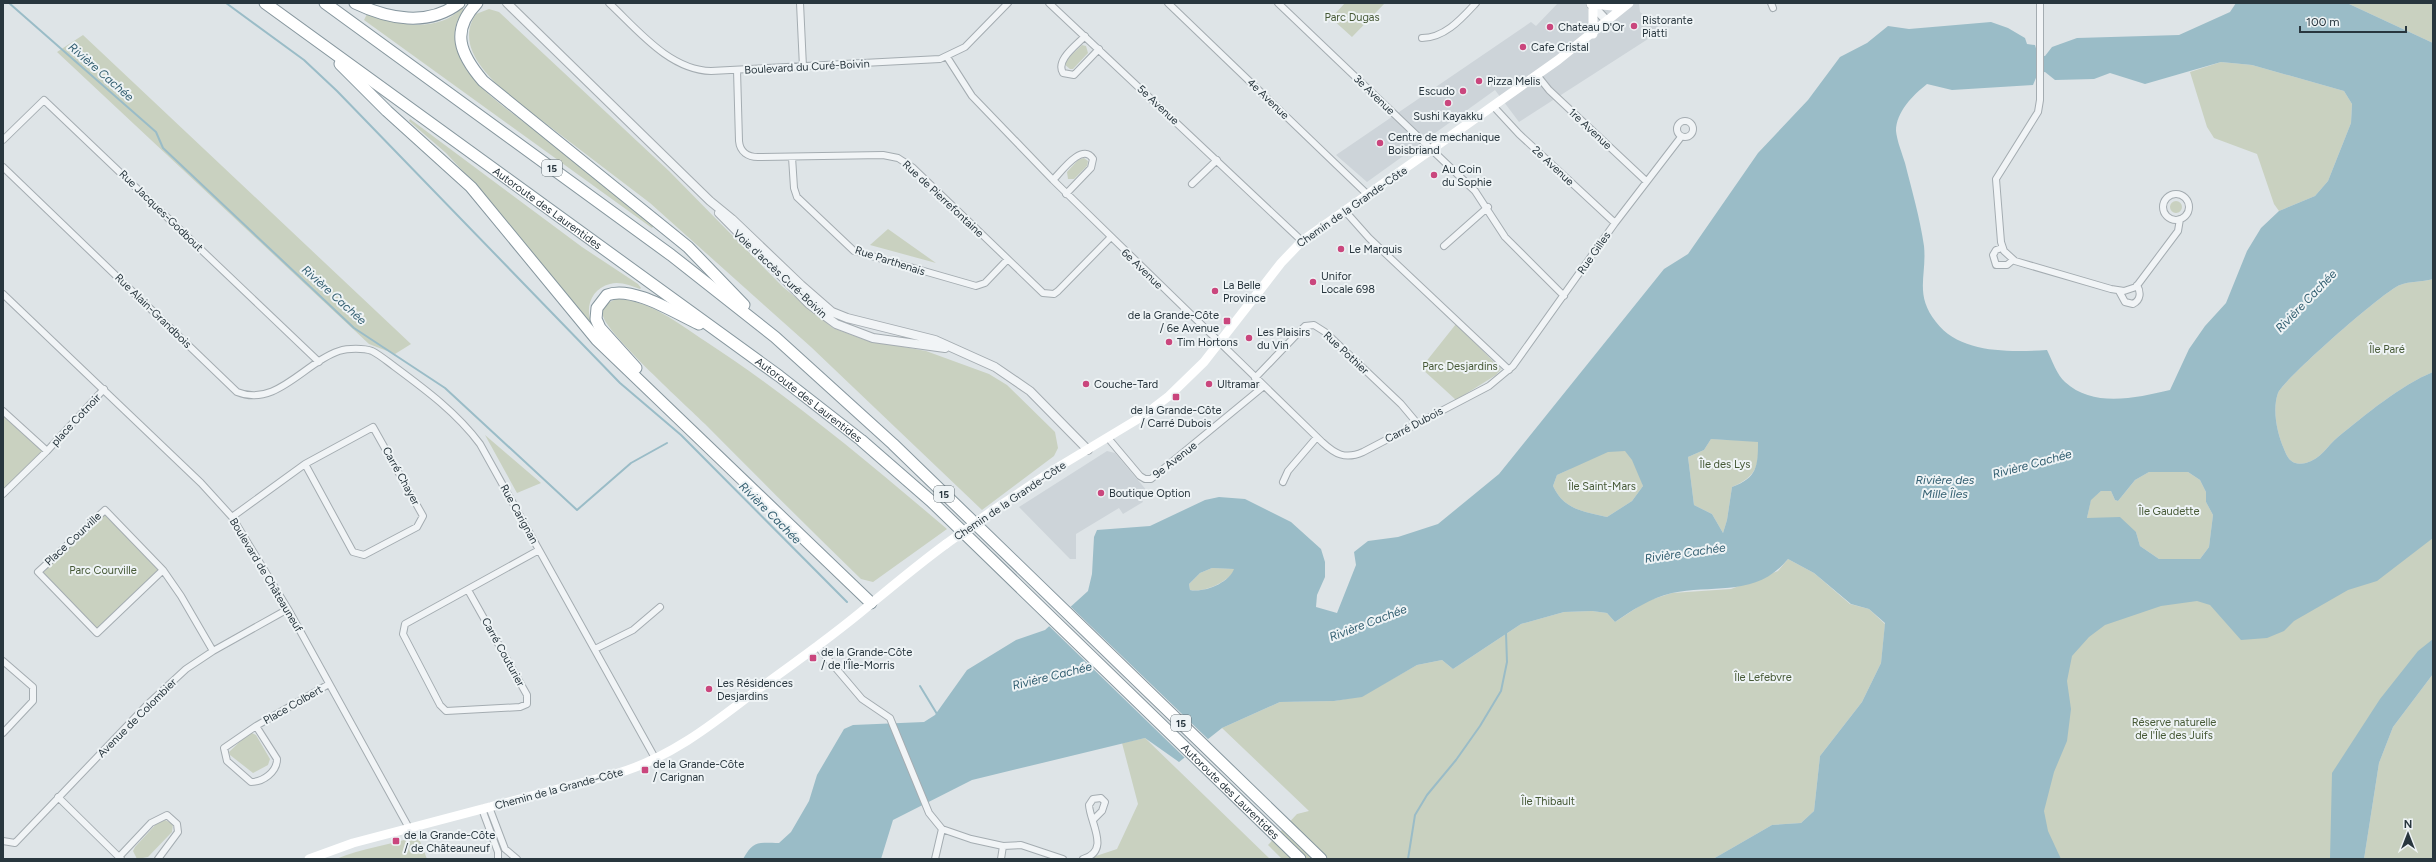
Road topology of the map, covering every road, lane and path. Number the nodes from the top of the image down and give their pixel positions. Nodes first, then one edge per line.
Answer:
1 (265, 3) edge
2 (325, 3) edge
3 (355, 3) edge
4 (459, 3) edge
5 (477, 3) edge
6 (507, 3) edge
7 (609, 3) edge
8 (800, 3) edge
9 (1008, 3) edge
10 (1049, 3) edge
11 (1168, 3) edge
12 (1278, 3) edge
13 (1476, 3) edge
14 (2040, 3) edge
15 (1591, 5) edge
16 (1627, 5) edge
17 (1607, 21) junction
18 (1593, 34) junction
19 (1085, 36) junction
20 (1422, 38) dead end
21 (317, 40) junction
22 (1099, 49) junction
23 (947, 57) junction
24 (803, 67) junction
25 (737, 70) junction
26 (1537, 75) junction
27 (1494, 107) junction
28 (1681, 137) dead end
29 (3, 140) edge
30 (1433, 150) junction
31 (792, 156) junction
32 (1217, 160) junction
33 (3, 167) edge
34 (1053, 180) junction
35 (1646, 181) junction
36 (1192, 184) dead end
37 (1066, 194) junction
38 (1368, 195) junction
39 (710, 202) junction
40 (1488, 207) junction
41 (1345, 210) junction
42 (2180, 220) junction
43 (1615, 223) junction
44 (1110, 238) junction
45 (1302, 242) junction
46 (1444, 246) dead end
47 (2002, 248) junction
48 (1007, 260) junction
49 (2013, 260) junction
50 (2137, 285) junction
51 (2119, 291) junction
52 (3, 294) edge
53 (1564, 296) junction
54 (721, 334) junction
55 (775, 337) junction
56 (1219, 344) junction
57 (954, 349) junction
58 (319, 362) junction
59 (1509, 370) junction
60 (1255, 378) junction
61 (1264, 386) junction
62 (104, 389) junction
63 (3, 411) edge
64 (1417, 423) junction
65 (698, 436) junction
66 (1317, 437) junction
67 (1108, 438) junction
68 (1088, 450) junction
69 (47, 451) junction
70 (305, 464) junction
71 (1283, 482) dead end
72 (3, 494) edge
73 (232, 516) junction
74 (539, 550) junction
75 (163, 570) junction
76 (468, 590) junction
77 (871, 603) junction
78 (660, 607) dead end
79 (288, 609) junction
80 (817, 646) junction
81 (595, 649) junction
82 (213, 651) junction
83 (3, 661) edge
84 (329, 684) junction
85 (256, 726) junction
86 (3, 733) edge
87 (655, 758) junction
88 (58, 796) junction
89 (485, 808) junction
90 (1093, 820) dead end
91 (409, 828) junction
92 (942, 829) junction
93 (3, 842) edge
94 (1003, 846) junction
95 (120, 858) edge
96 (158, 859) edge
97 (309, 859) edge
98 (498, 859) edge
99 (517, 859) edge
100 (935, 859) edge
101 (1001, 859) edge
102 (1063, 859) edge
103 (1083, 859) edge
104 (1300, 859) edge
105 (1321, 859) edge

1 - 21 highway, Autoroute des Laurentides / 15
2 - 55 highway, Autoroute des Laurentides / 15
3 - 4 highway
5 - 55 highway
6 - 39 street, Voie d'accès Curé-Boivin
7 - 25 street, Boulevard du Curé-Boivin
8 - 24 street
9 - 23 street, Boulevard du Curé-Boivin
10 - 19 street, 5e Avenue
11 - 38 street, 4e Avenue
12 - 30 street, 3e Avenue
13 - 20 street
14 - 47 street
15 - 16 main road
15 - 17 street
15 - 18 main road
16 - 17 main road, Chemin de la Grande-Côte
17 - 18 main road, Chemin de la Grande-Côte
18 - 26 main road, Chemin de la Grande-Côte
19 - 22 street, 5e Avenue
19 - 22 street
21 - 54 highway, Autoroute des Laurentides / 15
21 - 65 highway
22 - 32 street, 5e Avenue
23 - 24 street, Boulevard du Curé-Boivin
23 - 34 street, 6e Avenue
24 - 25 street, Boulevard du Curé-Boivin
25 - 31 street, Rue de Pierrefontaine
26 - 27 main road, Chemin de la Grande-Côte
26 - 35 street, 1re Avenue
27 - 30 main road, Chemin de la Grande-Côte
27 - 43 street, 2e Avenue
28 - 35 street, Rue Gilles
29 - 58 street, Rue Jacques-Godbout
30 - 38 main road, Chemin de la Grande-Côte
30 - 40 street, 3e Avenue
31 - 48 street, Rue de Pierrefontaine
31 - 48 street, Rue Parthenais
32 - 36 street
32 - 45 street, 5e Avenue
33 - 58 street, Rue Alain-Grandbois
34 - 37 street, 6e Avenue
34 - 37 street
35 - 43 street, Rue Gilles
37 - 44 street, 6e Avenue
38 - 41 main road, Chemin de la Grande-Côte
39 - 57 street, Voie d'accès Curé-Boivin
39 - 57 street, Voie d'accès Curé-Boivin
40 - 46 street
40 - 53 street, 3e Avenue
41 - 45 main road, Chemin de la Grande-Côte
41 - 59 street
42 - 42 street
42 - 50 street
43 - 53 street, Rue Gilles
44 - 48 street, Rue de Pierrefontaine
44 - 56 street, 6e Avenue
45 - 56 main road, Chemin de la Grande-Côte
47 - 49 street
47 - 49 street
49 - 51 street
50 - 51 street
50 - 51 street
52 - 62 street, Boulevard de Châteauneuf
53 - 59 street, Rue Gilles
54 - 65 highway
54 - 104 highway, Autoroute des Laurentides / 15
55 - 105 highway, Autoroute des Laurentides / 15
56 - 60 street, Carré Dubois
56 - 67 main road, Chemin de la Grande-Côte
57 - 68 street, Voie d'accès Curé-Boivin
58 - 74 street, Rue Carignan
59 - 64 street, Carré Dubois
60 - 61 street, Carré Dubois
60 - 64 street, Rue Pothier
61 - 66 street, Carré Dubois
61 - 67 street, 9e Avenue
62 - 69 street, place Cotnoir
62 - 73 street, Boulevard de Châteauneuf
63 - 69 street, place Cotnoir
64 - 66 street, Carré Dubois
65 - 77 highway
66 - 71 street
67 - 68 main road, Chemin de la Grande-Côte
68 - 77 main road, Chemin de la Grande-Côte, bridge
69 - 72 street, place Cotnoir
70 - 70 street, Carré Chayer
70 - 73 street, Carré Chayer
73 - 79 street, Boulevard de Châteauneuf
74 - 76 street, Carré Couturier
74 - 81 street, Rue Carignan
75 - 75 street, Place Courville
75 - 82 street, Place Courville
76 - 76 street, Carré Couturier
77 - 80 main road, Chemin de la Grande-Côte
78 - 81 street
79 - 82 street, Avenue de Colombier
79 - 84 street, Boulevard de Châteauneuf
80 - 87 main road, Chemin de la Grande-Côte
80 - 92 street
81 - 87 street, Rue Carignan
82 - 88 street, Avenue de Colombier
83 - 86 street
84 - 85 street, Place Colbert
84 - 91 street, Boulevard de Châteauneuf
85 - 85 street, Place Colbert
87 - 89 main road, Chemin de la Grande-Côte
88 - 93 street, Avenue de Colombier
88 - 95 street
89 - 91 main road, Chemin de la Grande-Côte
89 - 98 street
89 - 99 street
90 - 103 street
91 - 97 main road, Chemin de la Grande-Côte
92 - 94 street
92 - 100 street
94 - 101 street
94 - 102 street
95 - 96 street

